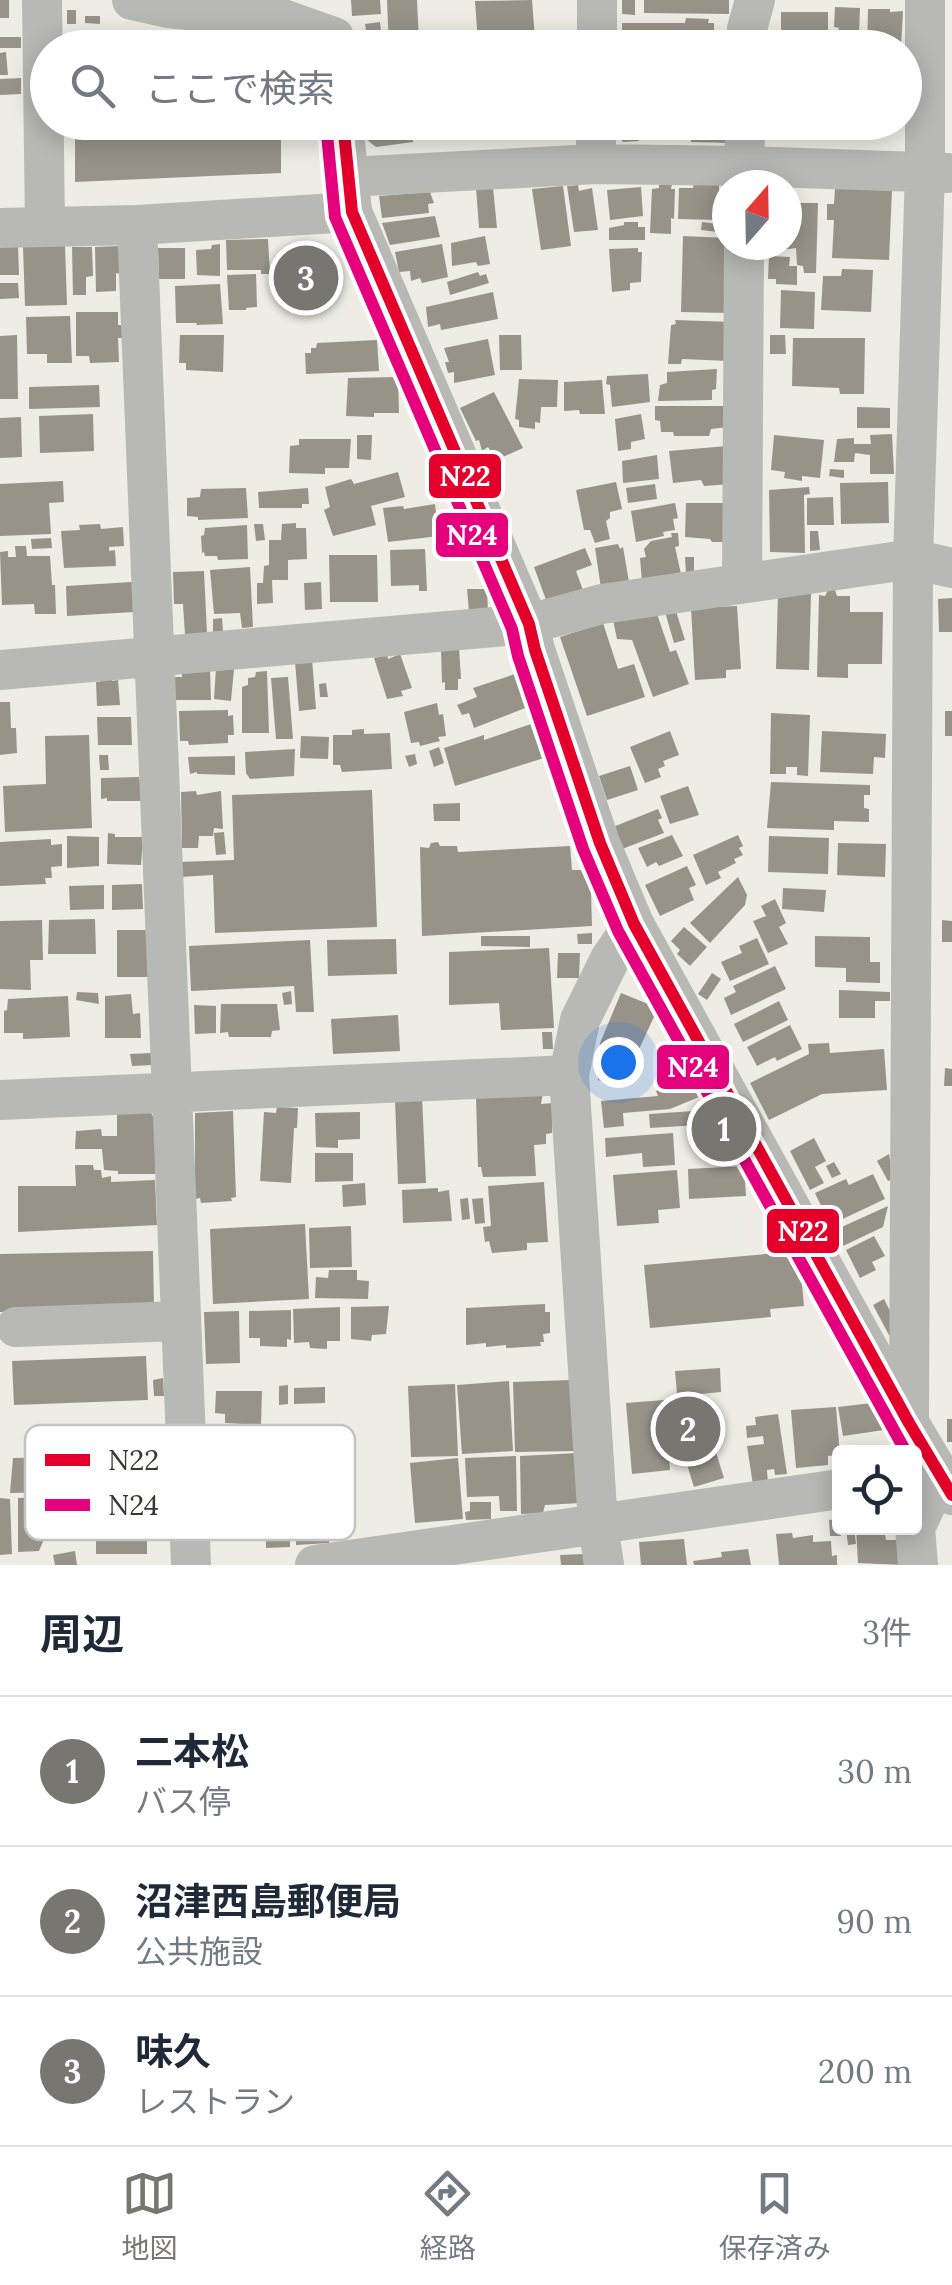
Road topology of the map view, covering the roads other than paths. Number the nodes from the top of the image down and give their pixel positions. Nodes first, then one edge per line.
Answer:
1 (42, 0) edge
2 (132, 0) edge
3 (302, 0) edge
4 (597, 0) edge
5 (755, 0) edge
6 (925, 0) edge
7 (333, 28) edge
8 (42, 30) edge
9 (597, 30) edge
10 (746, 30) edge
11 (44, 140) edge
12 (345, 140) edge
13 (596, 140) edge
14 (745, 140) edge
15 (596, 164) junction
16 (744, 170) edge
17 (938, 172) edge
18 (712, 173) edge
19 (802, 174) edge
20 (350, 194) junction
21 (136, 224) junction
22 (45, 226) junction
23 (0, 228) edge
24 (744, 260) edge
25 (913, 560) junction
26 (952, 568) edge
27 (742, 583) junction
28 (528, 624) junction
29 (156, 657) junction
30 (0, 670) edge
31 (634, 924) junction
32 (568, 1076) junction
33 (171, 1092) junction
34 (0, 1100) edge
35 (180, 1321) junction
36 (16, 1327) dead end
37 (909, 1423) junction
38 (184, 1425) edge
39 (940, 1481) edge
40 (832, 1490) edge
41 (598, 1524) junction
42 (189, 1540) edge
43 (190, 1565) edge
44 (316, 1565) edge
45 (604, 1565) edge
46 (918, 1565) edge

1 - 8 street
2 - 7 street
3 - 7 street
4 - 9 street
5 - 10 street
6 - 17 street
11 - 22 street
12 - 20 street
13 - 15 street
14 - 16 street
15 - 18 street
15 - 20 street
17 - 19 street
17 - 25 street
20 - 21 street
20 - 28 street
21 - 22 street
21 - 29 street
22 - 23 street
24 - 27 street
25 - 26 street
25 - 27 street
25 - 37 street
27 - 28 street
28 - 29 street
28 - 31 street
29 - 30 street
29 - 33 street
31 - 32 street
31 - 37 street
32 - 33 street
32 - 41 street
33 - 34 street
33 - 35 street
35 - 36 street
35 - 38 street
37 - 39 street
39 - 46 street
40 - 41 street
41 - 44 street
41 - 45 street
42 - 43 street

